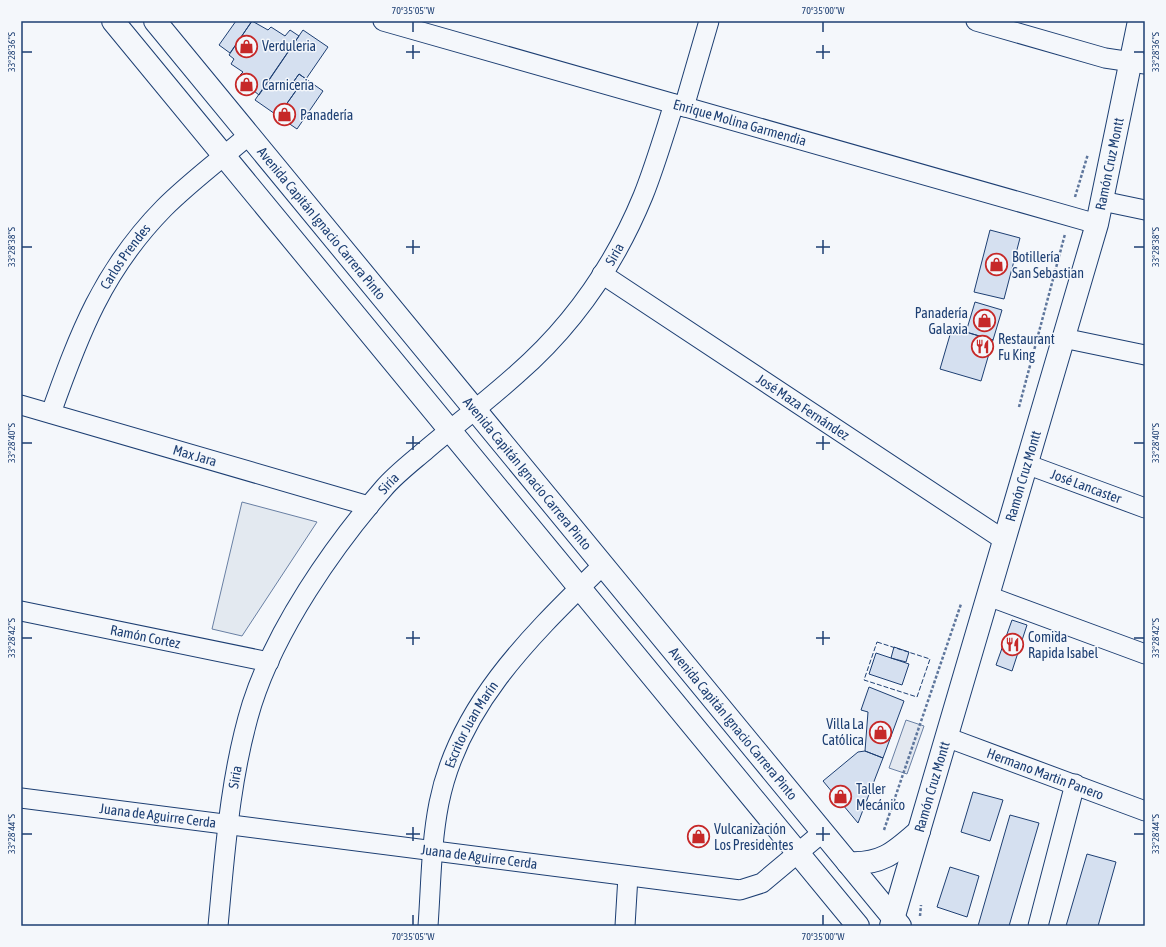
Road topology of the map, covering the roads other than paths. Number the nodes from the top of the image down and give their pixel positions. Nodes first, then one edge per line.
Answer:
1 (113, 21) edge
2 (155, 21) edge
3 (383, 21) edge
4 (709, 21) edge
5 (976, 21) edge
6 (1139, 21) edge
7 (1138, 63) edge
8 (679, 105) junction
9 (249, 135) junction
10 (224, 156) junction
11 (1102, 202) junction
12 (1145, 210) edge
13 (1097, 224) junction
14 (602, 274) junction
15 (1063, 338) junction
16 (1145, 355) edge
17 (21, 405) edge
18 (475, 410) junction
19 (51, 413) junction
20 (450, 430) junction
21 (1026, 464) junction
22 (369, 506) junction
23 (1145, 508) edge
24 (1004, 540) junction
25 (603, 565) junction
26 (580, 588) junction
27 (988, 596) junction
28 (21, 611) edge
29 (1145, 654) edge
30 (269, 662) junction
31 (946, 737) junction
32 (1075, 784) junction
33 (21, 798) edge
34 (1145, 811) edge
35 (228, 824) junction
36 (919, 831) junction
37 (823, 832) junction
38 (433, 852) junction
39 (798, 854) junction
40 (848, 863) junction
41 (628, 876) junction
42 (895, 923) edge
43 (218, 926) edge
44 (428, 926) edge
45 (625, 926) edge
46 (858, 926) edge
47 (1038, 926) edge

1 - 10 street
2 - 9 street, Avenida Capitán Ignacio Carrera Pinto
3 - 8 street, Enrique Molina Garmendia
4 - 8 street, Siria
5 - 7 street
6 - 7 street, Ramón Cruz Montt
7 - 11 street, Ramón Cruz Montt
8 - 13 street, Enrique Molina Garmendia
8 - 14 street, Siria
9 - 10 street, Carlos Prendes
9 - 18 street, Avenida Capitán Ignacio Carrera Pinto
10 - 19 street, Carlos Prendes
10 - 20 street
11 - 12 street
11 - 13 street, Ramón Cruz Montt
13 - 15 street, Ramón Cruz Montt
14 - 18 street, Siria
14 - 24 street, José Maza Fernández
15 - 16 street
15 - 21 street, Ramón Cruz Montt
17 - 19 street, Max Jara
18 - 20 street, Siria
18 - 25 street, Avenida Capitán Ignacio Carrera Pinto
19 - 22 street, Max Jara
20 - 22 street, Siria
20 - 26 street
21 - 23 street, José Lancaster
21 - 24 street, Ramón Cruz Montt
22 - 30 street, Siria
24 - 27 street, Ramón Cruz Montt
25 - 26 street, Escritor Juan Marín
25 - 37 street, Avenida Capitán Ignacio Carrera Pinto
26 - 38 street, Escritor Juan Marín
26 - 39 street
27 - 29 street
27 - 31 street, Ramón Cruz Montt
28 - 30 street, Ramón Cortez
30 - 35 street, Siria
31 - 32 street, Hermano Martin Panero
31 - 36 street, Ramón Cruz Montt
32 - 34 street, Hermano Martin Panero
32 - 47 street
33 - 35 street, Juana de Aguirre Cerda
35 - 38 street, Juana de Aguirre Cerda
35 - 43 street, Siria
36 - 40 street
36 - 42 street, Ramón Cruz Montt
37 - 39 street, Juana de Aguirre Cerda
37 - 40 street, Avenida Capitán Ignacio Carrera Pinto
38 - 41 street, Juana de Aguirre Cerda
38 - 44 street, Escritor Juan Marín
39 - 41 street, Juana de Aguirre Cerda
39 - 46 street
40 - 42 street, Avenida Capitán Ignacio Carrera Pinto
41 - 45 street

